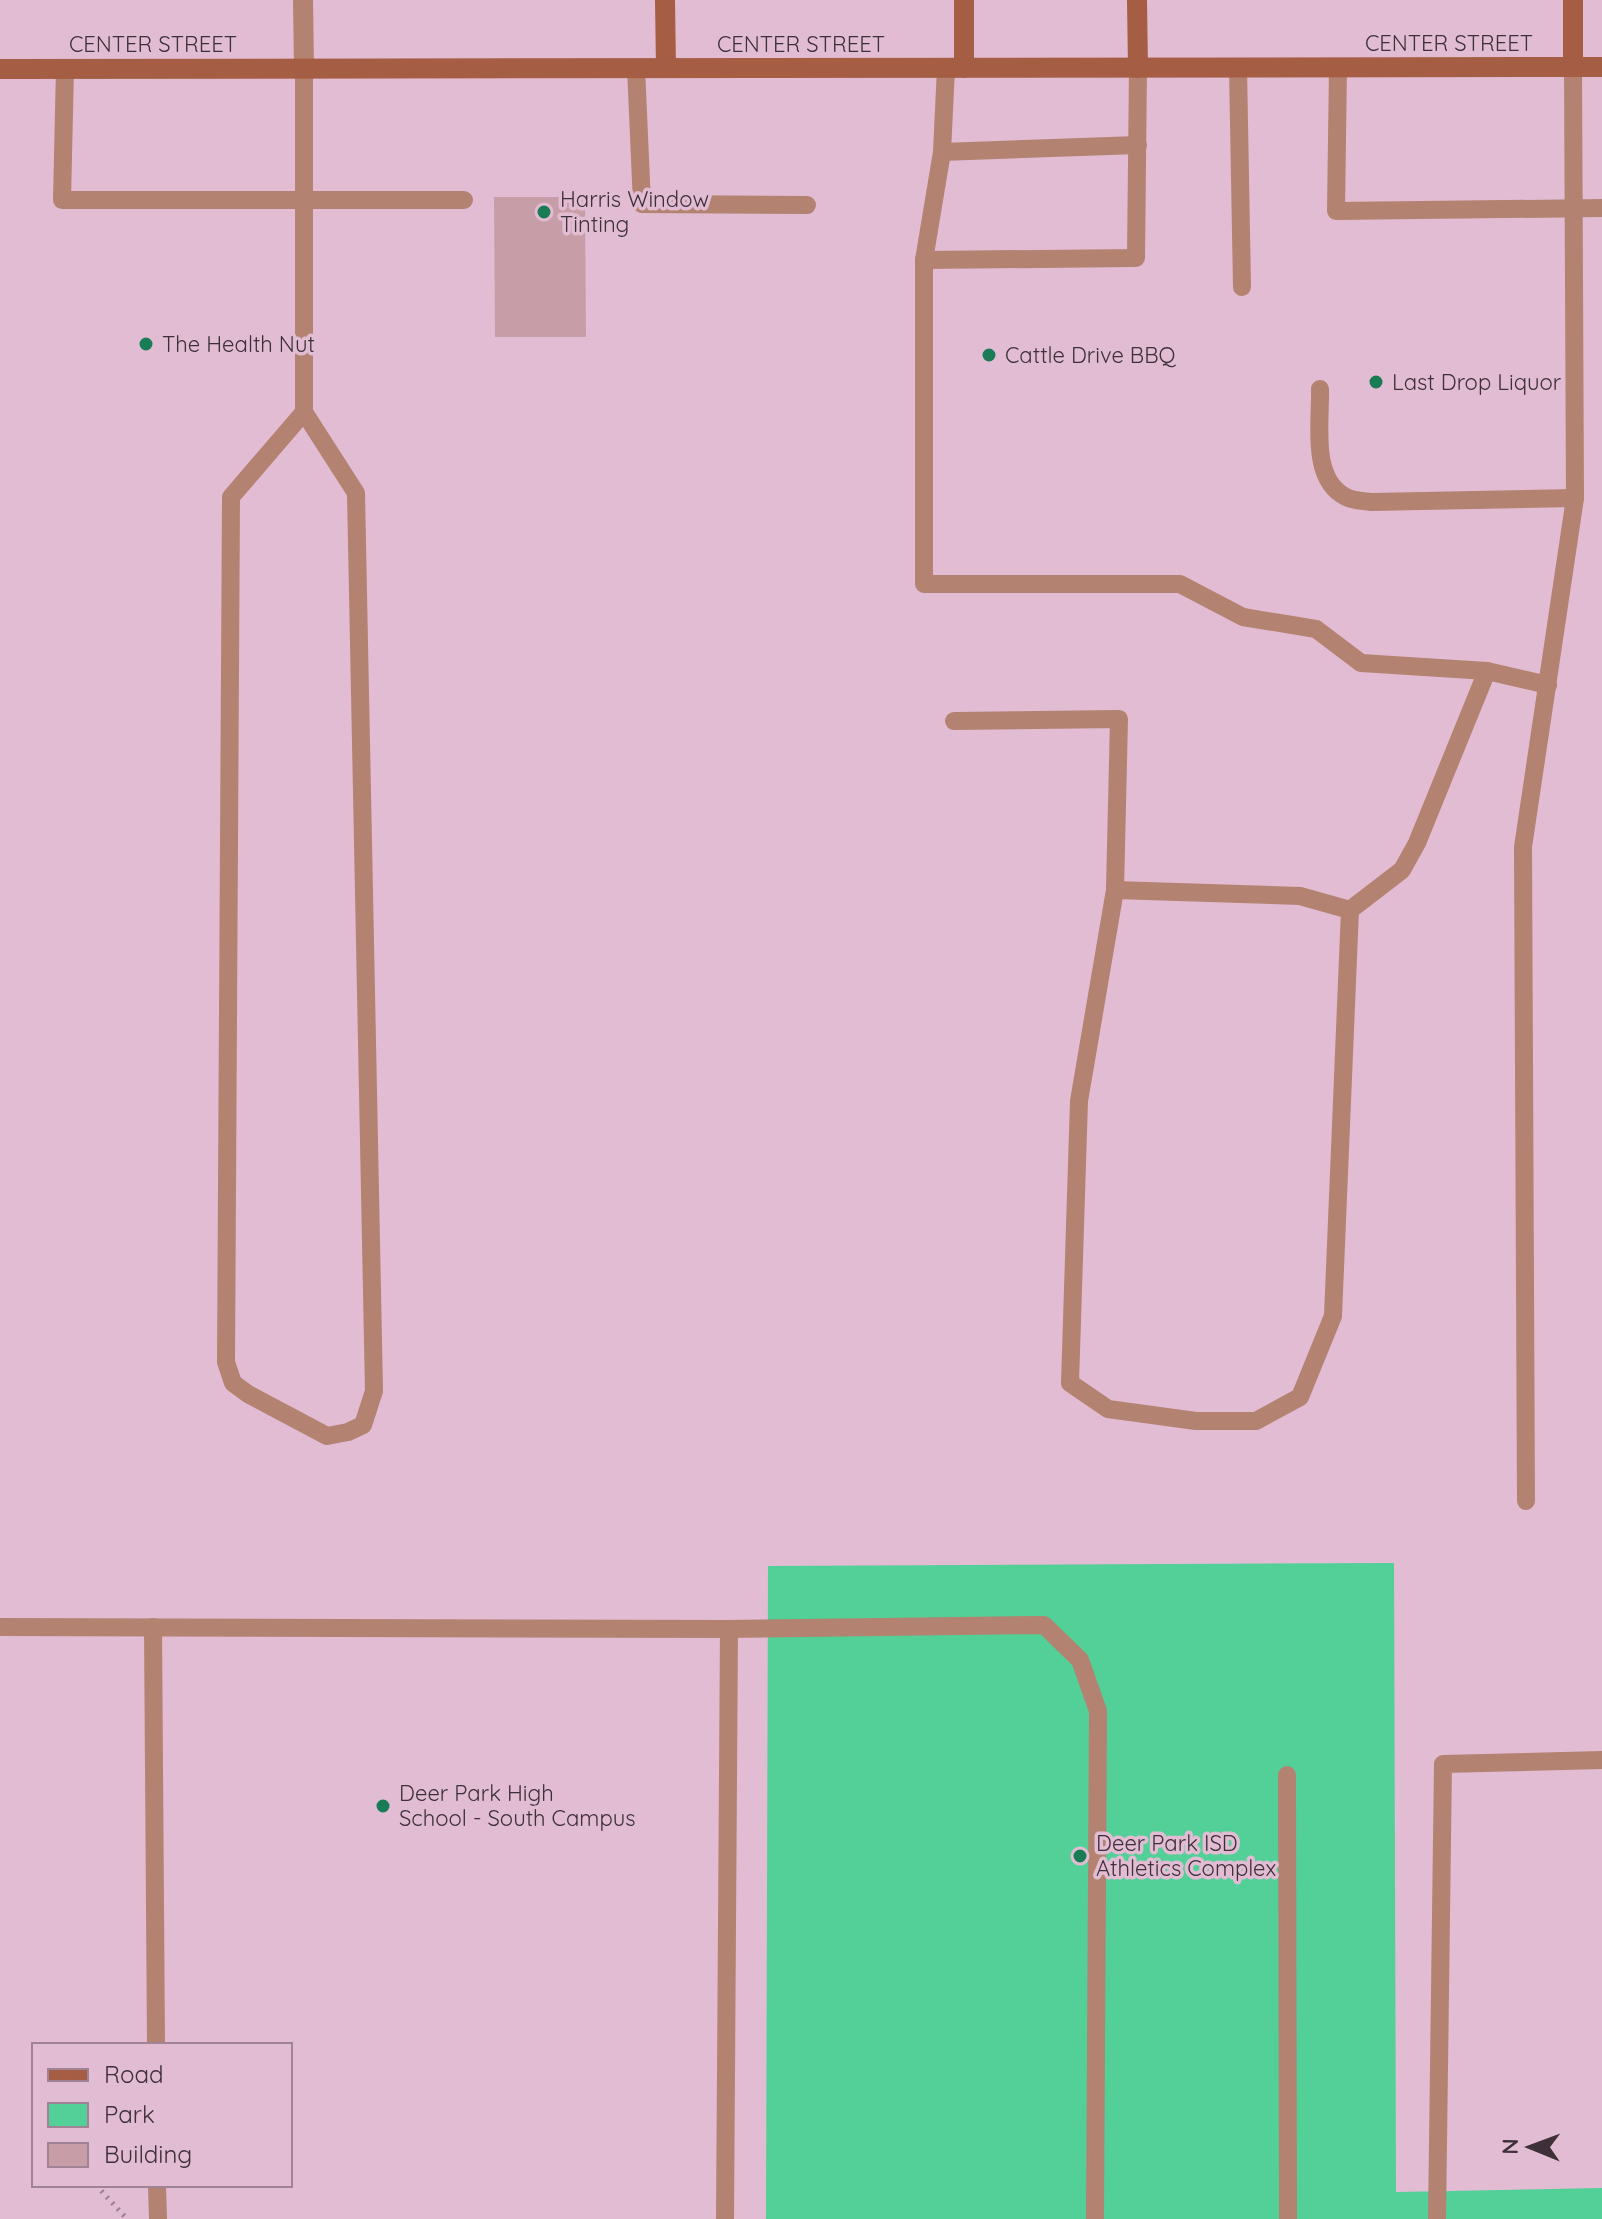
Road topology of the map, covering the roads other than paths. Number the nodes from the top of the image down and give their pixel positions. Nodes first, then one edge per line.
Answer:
1 (303, 0) edge
2 (665, 0) edge
3 (964, 0) edge
4 (1137, 0) edge
5 (1573, 0) edge
6 (1238, 67) junction
7 (1338, 67) junction
8 (1573, 67) junction
9 (1602, 67) edge
10 (65, 68) junction
11 (304, 68) junction
12 (636, 68) junction
13 (666, 68) junction
14 (955, 68) junction
15 (1138, 68) junction
16 (0, 69) edge
17 (1138, 145) junction
18 (942, 152) junction
19 (304, 200) junction
20 (464, 200) dead end
21 (807, 205) dead end
22 (1602, 208) edge
23 (1574, 209) junction
24 (924, 260) junction
25 (1242, 287) dead end
26 (1320, 389) dead end
27 (304, 412) junction
28 (1575, 498) junction
29 (1487, 671) junction
30 (1548, 685) junction
31 (954, 721) dead end
32 (1115, 890) junction
33 (1350, 910) junction
34 (1526, 1501) dead end
35 (0, 1627) edge
36 (153, 1627) junction
37 (729, 1629) junction
38 (1602, 1760) edge
39 (1287, 1775) dead end
40 (156, 2043) edge
41 (157, 2187) edge
42 (158, 2219) edge
43 (725, 2219) edge
44 (1095, 2219) edge
45 (1288, 2219) edge
46 (1437, 2219) edge

1 - 11 street
2 - 13 main road
3 - 14 main road
4 - 15 main road
5 - 8 main road
6 - 7 main road, CENTER STREET
6 - 15 main road, CENTER STREET
6 - 25 lane
7 - 8 main road, CENTER STREET
7 - 23 lane
8 - 9 main road, CENTER STREET
8 - 23 lane
10 - 11 main road, CENTER STREET
10 - 16 main road, CENTER STREET
10 - 19 lane
11 - 12 main road, CENTER STREET
11 - 19 lane
12 - 13 main road, CENTER STREET
12 - 21 lane
13 - 14 main road, CENTER STREET
14 - 15 main road, CENTER STREET
14 - 18 lane
15 - 17 lane
17 - 18 lane
17 - 24 lane
18 - 24 lane
19 - 20 lane
19 - 27 lane
22 - 23 lane
23 - 28 lane
24 - 29 lane
26 - 28 lane
27 - 27 lane
28 - 30 lane
29 - 30 lane
29 - 33 lane
30 - 34 lane
31 - 32 lane
32 - 33 lane
32 - 33 lane
35 - 36 lane
36 - 37 lane
36 - 40 lane
37 - 43 lane
37 - 44 lane
38 - 46 lane
39 - 45 lane
41 - 42 lane

